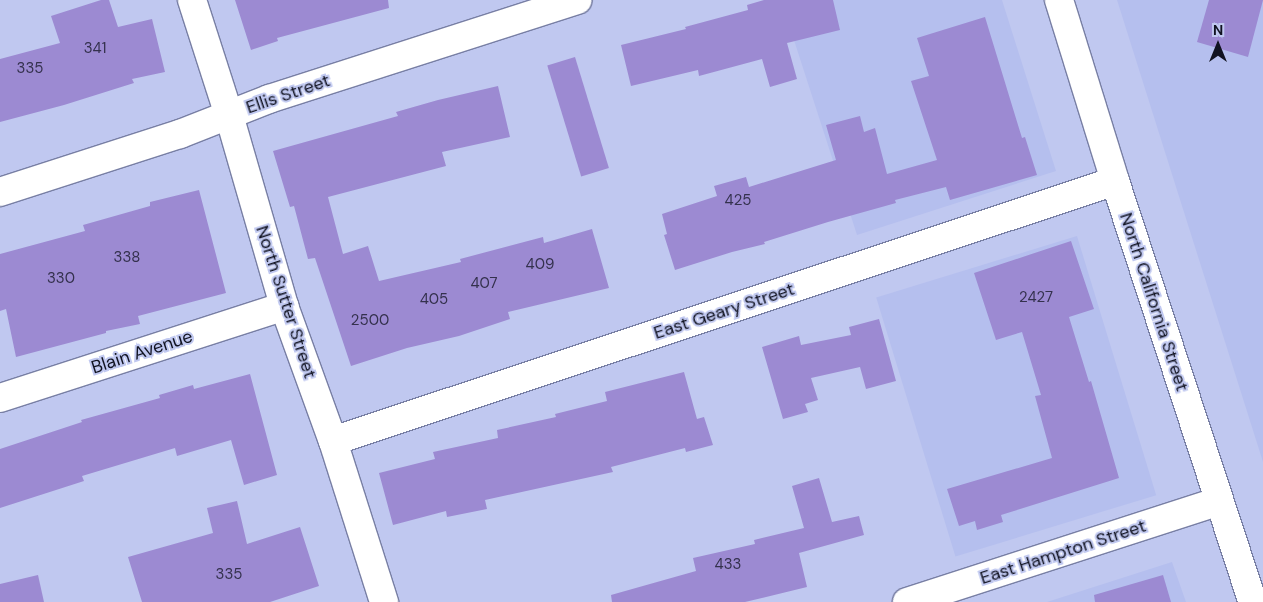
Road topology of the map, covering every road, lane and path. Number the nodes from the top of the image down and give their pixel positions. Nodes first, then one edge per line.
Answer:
1 (192, 0) edge
2 (578, 0) edge
3 (1059, 0) edge
4 (229, 115) junction
5 (1116, 181) junction
6 (0, 192) edge
7 (284, 306) junction
8 (0, 398) edge
9 (333, 441) junction
10 (1219, 501) junction
11 (384, 602) edge
12 (907, 602) edge
13 (1253, 602) edge

1 - 4 street, North Sutter Street
2 - 4 street, Ellis Street
3 - 5 street, North California Street
4 - 6 street, Ellis Street
4 - 7 street, North Sutter Street
5 - 9 street, East Geary Street
5 - 10 street, North California Street
7 - 8 street, Blain Avenue
7 - 9 street, North Sutter Street
9 - 11 street, North Sutter Street
10 - 12 street, East Hampton Street
10 - 13 street, North California Street

